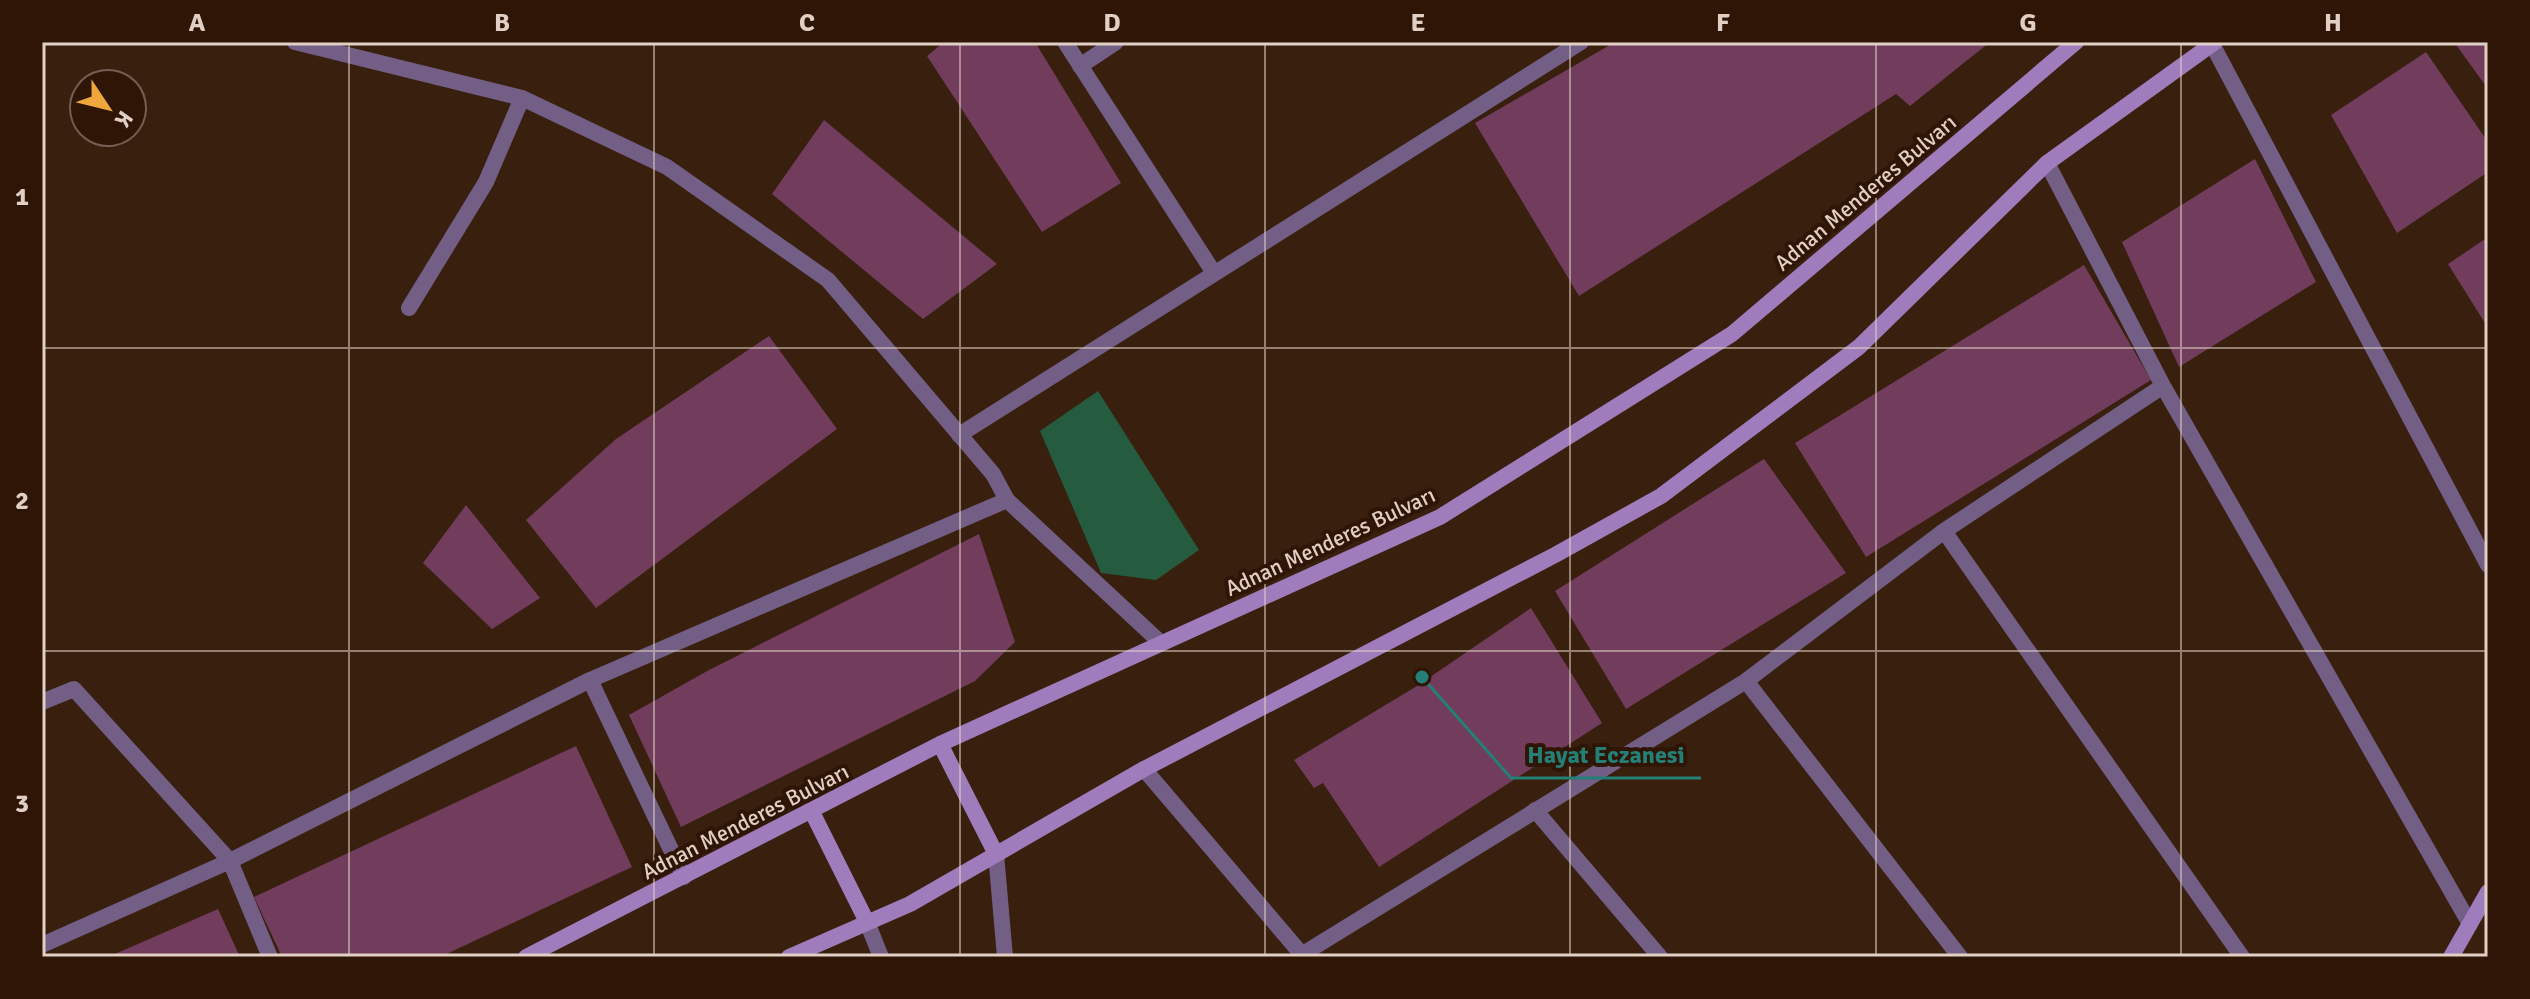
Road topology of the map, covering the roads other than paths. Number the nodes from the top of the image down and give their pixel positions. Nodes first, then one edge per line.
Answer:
1 (295, 42) edge
2 (1065, 42) edge
3 (1116, 42) edge
4 (1581, 42) edge
5 (2076, 42) edge
6 (2214, 43) edge
7 (1080, 66) junction
8 (522, 98) junction
9 (2047, 163) junction
10 (1214, 273) junction
11 (409, 308) dead end
12 (2163, 386) junction
13 (959, 435) junction
14 (1007, 500) junction
15 (1944, 531) junction
16 (2488, 565) edge
17 (1161, 643) junction
18 (590, 680) junction
19 (1746, 681) junction
20 (42, 702) edge
21 (940, 744) junction
22 (1144, 769) junction
23 (1535, 810) junction
24 (812, 812) junction
25 (996, 854) junction
26 (230, 861) junction
27 (684, 877) junction
28 (2488, 892) edge
29 (867, 922) junction
30 (2470, 924) junction
31 (42, 945) edge
32 (532, 955) edge
33 (1301, 956) edge
34 (270, 957) edge
35 (789, 957) edge
36 (881, 957) edge
37 (1005, 957) edge
38 (1660, 957) edge
39 (1960, 957) edge
40 (2242, 957) edge
41 (2451, 957) edge

1 - 8 street
2 - 7 street
3 - 7 street
4 - 10 street
5 - 17 main road, Adnan Menderes Bulvarı
6 - 9 main road
6 - 16 street
7 - 10 street
8 - 11 street
8 - 13 street
9 - 12 street
9 - 22 main road
10 - 13 street
12 - 15 street
12 - 30 street
13 - 14 street
14 - 17 street
14 - 18 street
15 - 19 street
15 - 40 street
17 - 21 main road, Adnan Menderes Bulvarı
18 - 26 street
18 - 27 street
19 - 23 street
19 - 39 street
20 - 26 street
21 - 24 main road, Adnan Menderes Bulvarı
21 - 25 main road
22 - 25 main road
22 - 33 street
23 - 33 street
23 - 38 street
24 - 27 main road, Adnan Menderes Bulvarı
24 - 29 main road
25 - 29 main road
25 - 37 street
26 - 31 street
26 - 34 street
27 - 32 main road, Adnan Menderes Bulvarı
28 - 30 main road
29 - 35 main road
29 - 36 street
30 - 41 main road

